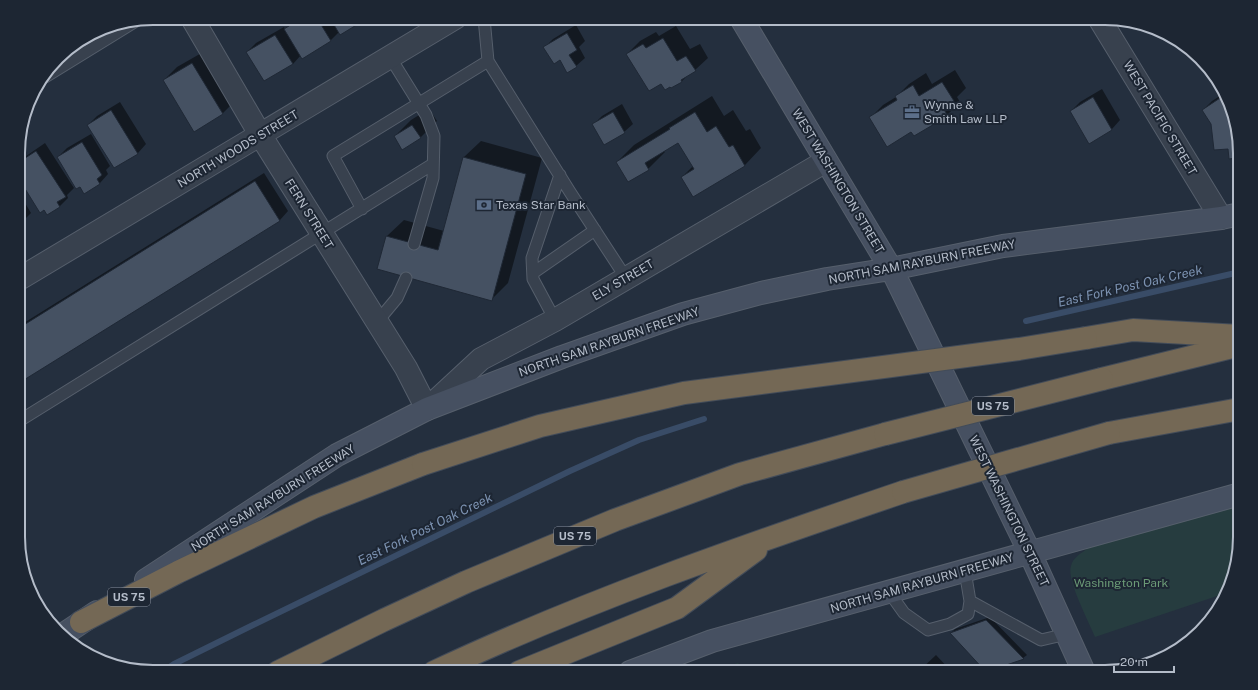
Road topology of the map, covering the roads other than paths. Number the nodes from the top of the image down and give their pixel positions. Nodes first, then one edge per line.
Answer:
1 (196, 25) edge
2 (443, 25) edge
3 (485, 25) edge
4 (745, 25) edge
5 (1104, 25) edge
6 (124, 28) edge
7 (390, 57) junction
8 (488, 61) junction
9 (58, 68) edge
10 (419, 103) junction
11 (261, 136) junction
12 (826, 161) junction
13 (433, 164) junction
14 (560, 175) junction
15 (362, 209) junction
16 (1230, 216) edge
17 (595, 230) junction
18 (322, 234) junction
19 (414, 244) dead end
20 (890, 269) junction
21 (533, 273) junction
22 (25, 275) edge
23 (406, 278) dead end
24 (626, 278) junction
25 (555, 320) junction
26 (377, 322) junction
27 (1233, 336) edge
28 (1233, 347) edge
29 (427, 409) junction
30 (1233, 409) edge
31 (25, 417) edge
32 (1233, 496) edge
33 (777, 534) junction
34 (1030, 553) junction
35 (965, 571) junction
36 (889, 592) junction
37 (970, 601) junction
38 (72, 628) edge
39 (1067, 634) junction
40 (292, 665) edge
41 (449, 665) edge
42 (536, 665) edge
43 (649, 665) edge
44 (1081, 665) edge

1 - 11 street, FERN STREET
2 - 7 street, NORTH WOODS STREET
3 - 8 lane
4 - 12 main road, WEST WASHINGTON STREET
5 - 16 street, WEST PACIFIC STREET
6 - 9 lane
7 - 10 lane
7 - 11 street, NORTH WOODS STREET
8 - 10 lane
8 - 14 lane
10 - 13 lane
10 - 15 lane
11 - 18 street, FERN STREET
11 - 22 street, NORTH WOODS STREET
12 - 20 main road, WEST WASHINGTON STREET
12 - 24 street, ELY STREET
13 - 15 lane
13 - 19 lane
14 - 17 lane
14 - 21 lane
15 - 18 lane
16 - 20 main road, NORTH SAM RAYBURN FREEWAY
17 - 21 lane
17 - 24 lane
18 - 26 street, FERN STREET
18 - 31 lane
20 - 29 main road, NORTH SAM RAYBURN FREEWAY
20 - 34 main road, WEST WASHINGTON STREET
21 - 25 lane
23 - 26 lane
24 - 25 street, ELY STREET
25 - 29 street, ELY STREET
26 - 29 street, FERN STREET
27 - 38 highway, US 75, bridge
28 - 40 highway, US 75, bridge
29 - 38 main road, NORTH SAM RAYBURN FREEWAY
30 - 33 highway, bridge
32 - 34 main road, NORTH SAM RAYBURN FREEWAY
33 - 41 highway
33 - 42 highway
34 - 35 main road, NORTH SAM RAYBURN FREEWAY
34 - 39 main road, WEST WASHINGTON STREET
35 - 36 main road, NORTH SAM RAYBURN FREEWAY
35 - 37 lane
36 - 37 lane
36 - 43 main road, NORTH SAM RAYBURN FREEWAY
37 - 39 lane
39 - 44 main road, WEST WASHINGTON STREET

